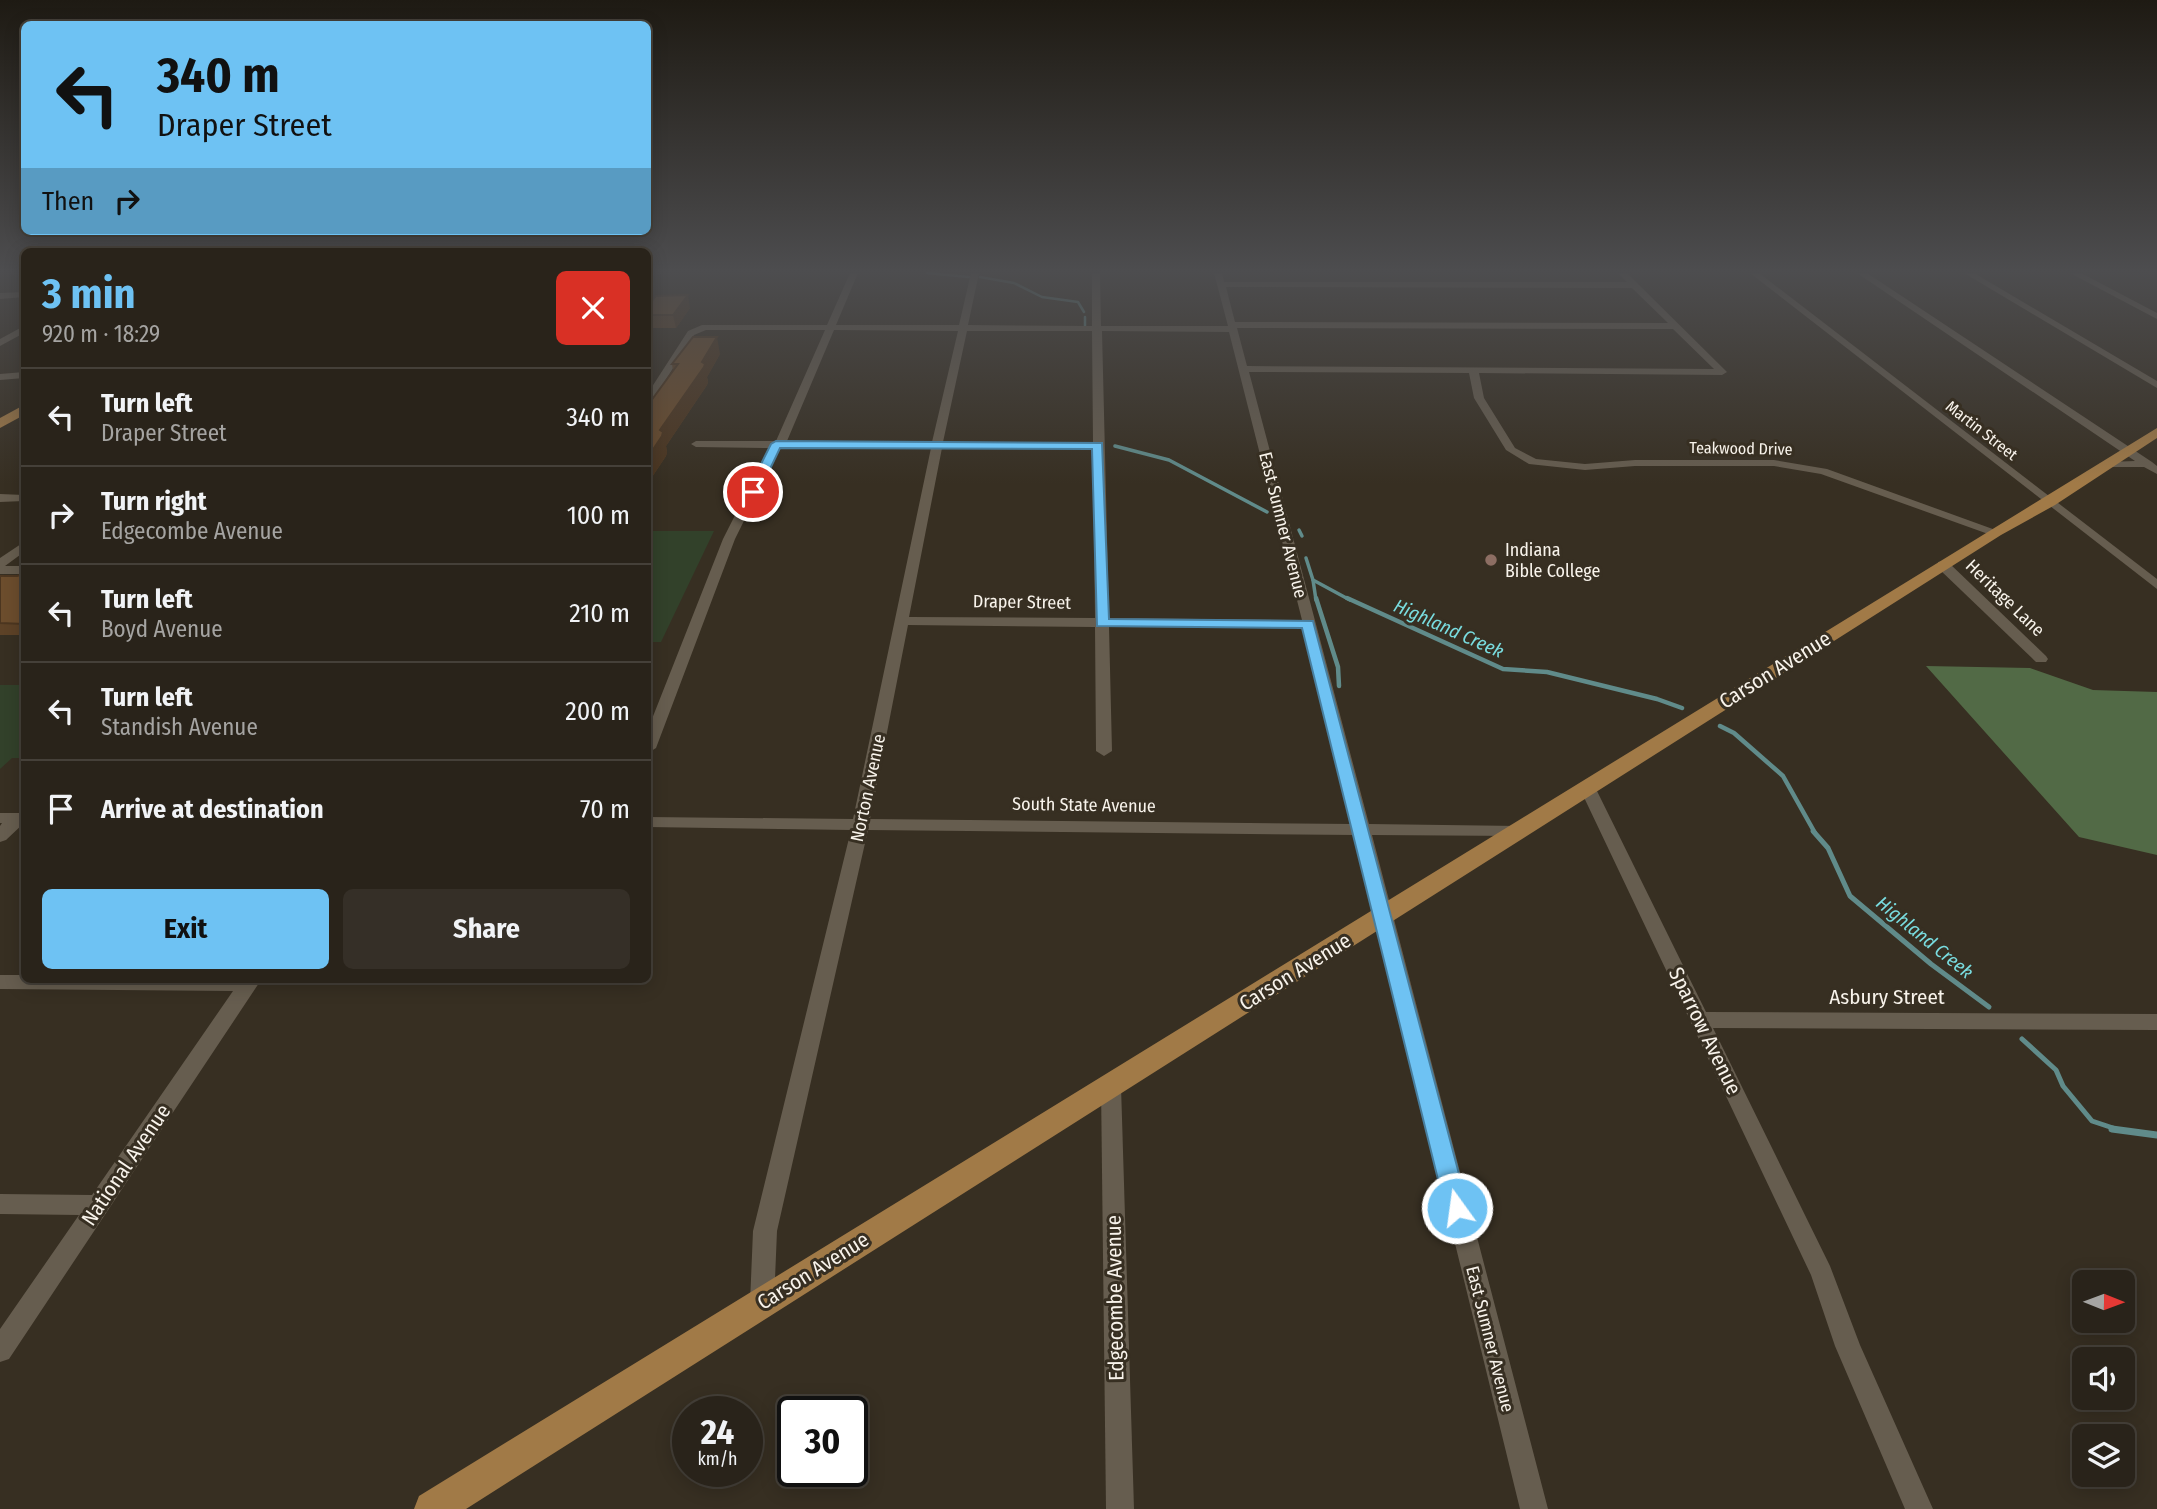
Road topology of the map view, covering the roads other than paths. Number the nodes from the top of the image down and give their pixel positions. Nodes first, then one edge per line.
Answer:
1 (684, 343) edge
2 (822, 343) edge
3 (960, 343) edge
4 (1098, 343) edge
5 (1237, 343) edge
6 (1693, 343) edge
7 (1845, 343) edge
8 (1966, 343) edge
9 (2087, 343) edge
10 (1244, 369) junction
11 (1473, 370) junction
12 (21, 375) edge
13 (0, 377) edge
14 (2157, 385) edge
15 (651, 395) edge
16 (21, 411) edge
17 (0, 424) edge
18 (21, 424) edge
19 (2157, 432) edge
20 (0, 436) edge
21 (696, 444) dead end
22 (778, 444) junction
23 (937, 445) junction
24 (1098, 446) junction
25 (2128, 452) junction
26 (2108, 465) junction
27 (2154, 467) edge
28 (0, 498) edge
29 (21, 498) edge
30 (2049, 502) junction
31 (1995, 532) junction
32 (21, 548) edge
33 (0, 564) edge
34 (1943, 565) junction
35 (0, 570) edge
36 (21, 570) edge
37 (2157, 585) edge
38 (903, 621) junction
39 (1102, 623) junction
40 (1308, 624) junction
41 (2041, 659) dead end
42 (651, 740) edge
43 (1104, 751) dead end
44 (1588, 789) junction
45 (14, 818) edge
46 (651, 822) edge
47 (861, 823) junction
48 (1360, 829) junction
49 (1519, 831) junction
50 (0, 836) edge
51 (1383, 917) junction
52 (0, 982) edge
53 (21, 982) edge
54 (248, 983) edge
55 (1700, 1020) junction
56 (2157, 1022) edge
57 (1111, 1086) junction
58 (0, 1204) edge
59 (99, 1205) junction
60 (762, 1303) junction
61 (0, 1350) edge
62 (432, 1509) edge
63 (1119, 1509) edge
64 (1534, 1509) edge
65 (1919, 1509) edge

1 - 15 street
2 - 22 street
3 - 23 street, Norton Avenue
4 - 24 street
5 - 10 street, East Sumner Avenue
6 - 11 street
7 - 30 street, Martin Street
8 - 25 street
9 - 14 street
10 - 11 street
10 - 40 street, East Sumner Avenue
11 - 31 street, Teakwood Drive
12 - 13 street
16 - 17 main road
18 - 20 main road
19 - 25 main road, Carson Avenue
21 - 22 street
22 - 23 street
22 - 42 street
23 - 24 street
23 - 38 street, Norton Avenue
24 - 39 street
25 - 26 main road, Carson Avenue
25 - 27 street
26 - 27 street
26 - 30 main road, Carson Avenue
28 - 29 street
30 - 31 main road, Carson Avenue
30 - 37 street, Martin Street
31 - 34 main road, Carson Avenue
32 - 33 street
34 - 41 street, Heritage Lane
34 - 44 main road, Carson Avenue
35 - 36 street
38 - 39 street, Draper Street
38 - 47 street, Norton Avenue
39 - 40 street, Draper Street
39 - 43 street
40 - 48 street, East Sumner Avenue
44 - 49 main road, Carson Avenue
44 - 55 street, Sparrow Avenue
45 - 50 street
46 - 47 street, South State Avenue
47 - 48 street, South State Avenue
47 - 60 street, Norton Avenue
48 - 49 street, South State Avenue
48 - 51 street, East Sumner Avenue
49 - 51 main road, Carson Avenue
51 - 57 main road, Carson Avenue
51 - 64 street, East Sumner Avenue
52 - 53 street
54 - 59 street, National Avenue
55 - 56 street, Asbury Street
55 - 65 street, Sparrow Avenue
57 - 60 main road, Carson Avenue
57 - 63 street, Edgecombe Avenue
58 - 59 street
59 - 61 street, National Avenue
60 - 62 main road, Carson Avenue

